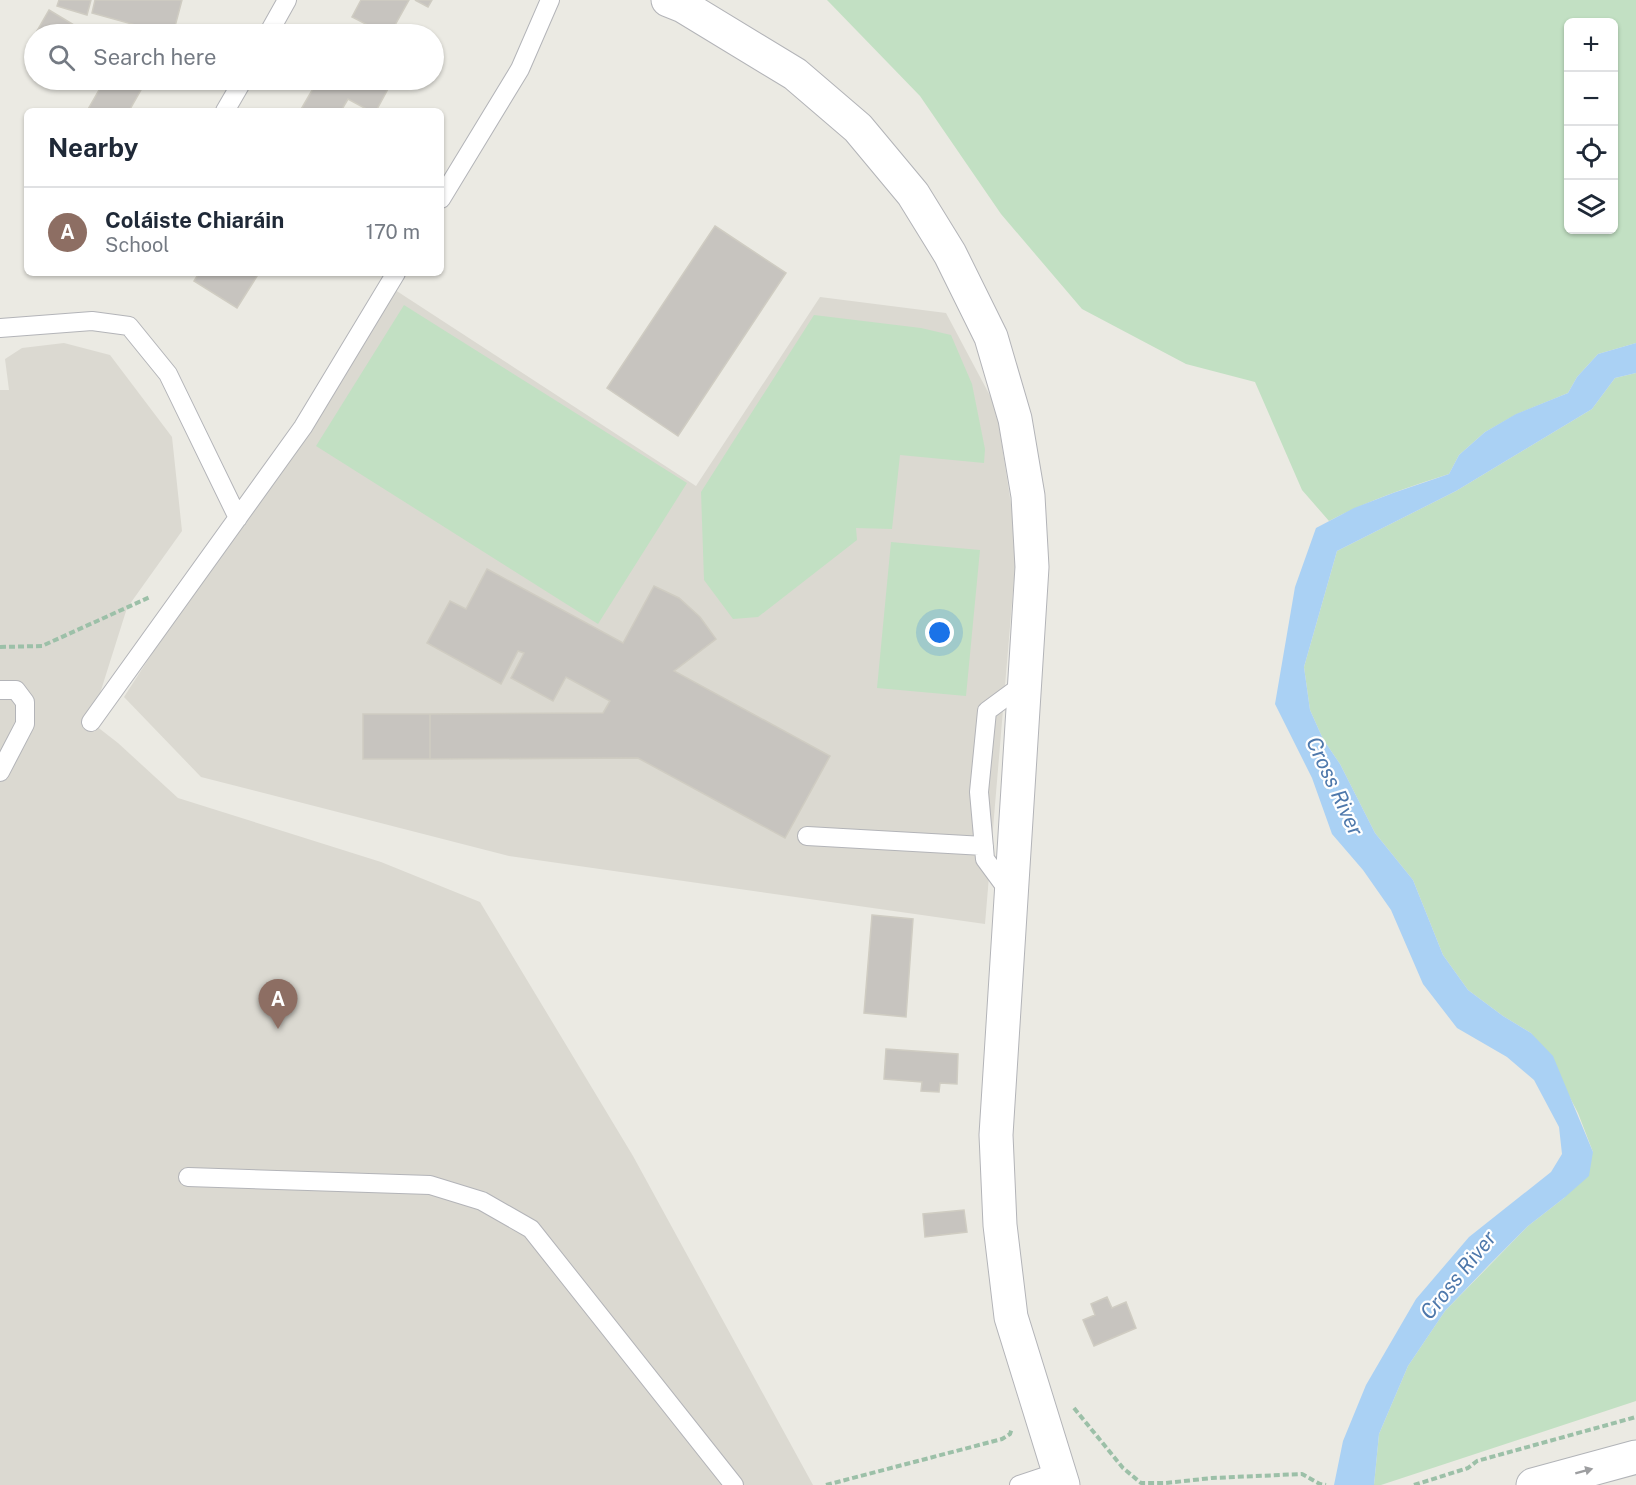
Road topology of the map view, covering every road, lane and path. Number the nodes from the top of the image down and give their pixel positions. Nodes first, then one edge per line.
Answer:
1 (287, 0) edge
2 (550, 0) edge
3 (668, 0) edge
4 (274, 24) edge
5 (237, 90) edge
6 (227, 108) edge
7 (444, 194) edge
8 (394, 276) edge
9 (0, 328) edge
10 (238, 518) junction
11 (196, 575) junction
12 (0, 647) edge
13 (1024, 683) junction
14 (0, 690) edge
15 (91, 722) dead end
16 (0, 772) edge
17 (807, 836) dead end
18 (984, 846) junction
19 (1011, 894) junction
20 (188, 1177) dead end
21 (1068, 1401) dead end
22 (1636, 1418) edge
23 (1015, 1423) dead end
24 (1636, 1457) edge
25 (1061, 1478) edge
26 (1323, 1484) edge
27 (734, 1485) edge
28 (826, 1485) edge
29 (1019, 1485) edge
30 (1414, 1485) edge
31 (1533, 1485) edge

1 - 4 lane
2 - 7 lane
3 - 13 street
5 - 6 lane
8 - 10 lane
9 - 10 lane
10 - 11 lane
11 - 12 path
11 - 15 lane
13 - 18 lane
13 - 19 street
14 - 16 lane
17 - 18 lane
18 - 19 lane
19 - 25 street
20 - 27 lane
21 - 26 path
22 - 30 path
23 - 28 path
31 -> 24 street
25 - 29 lane

